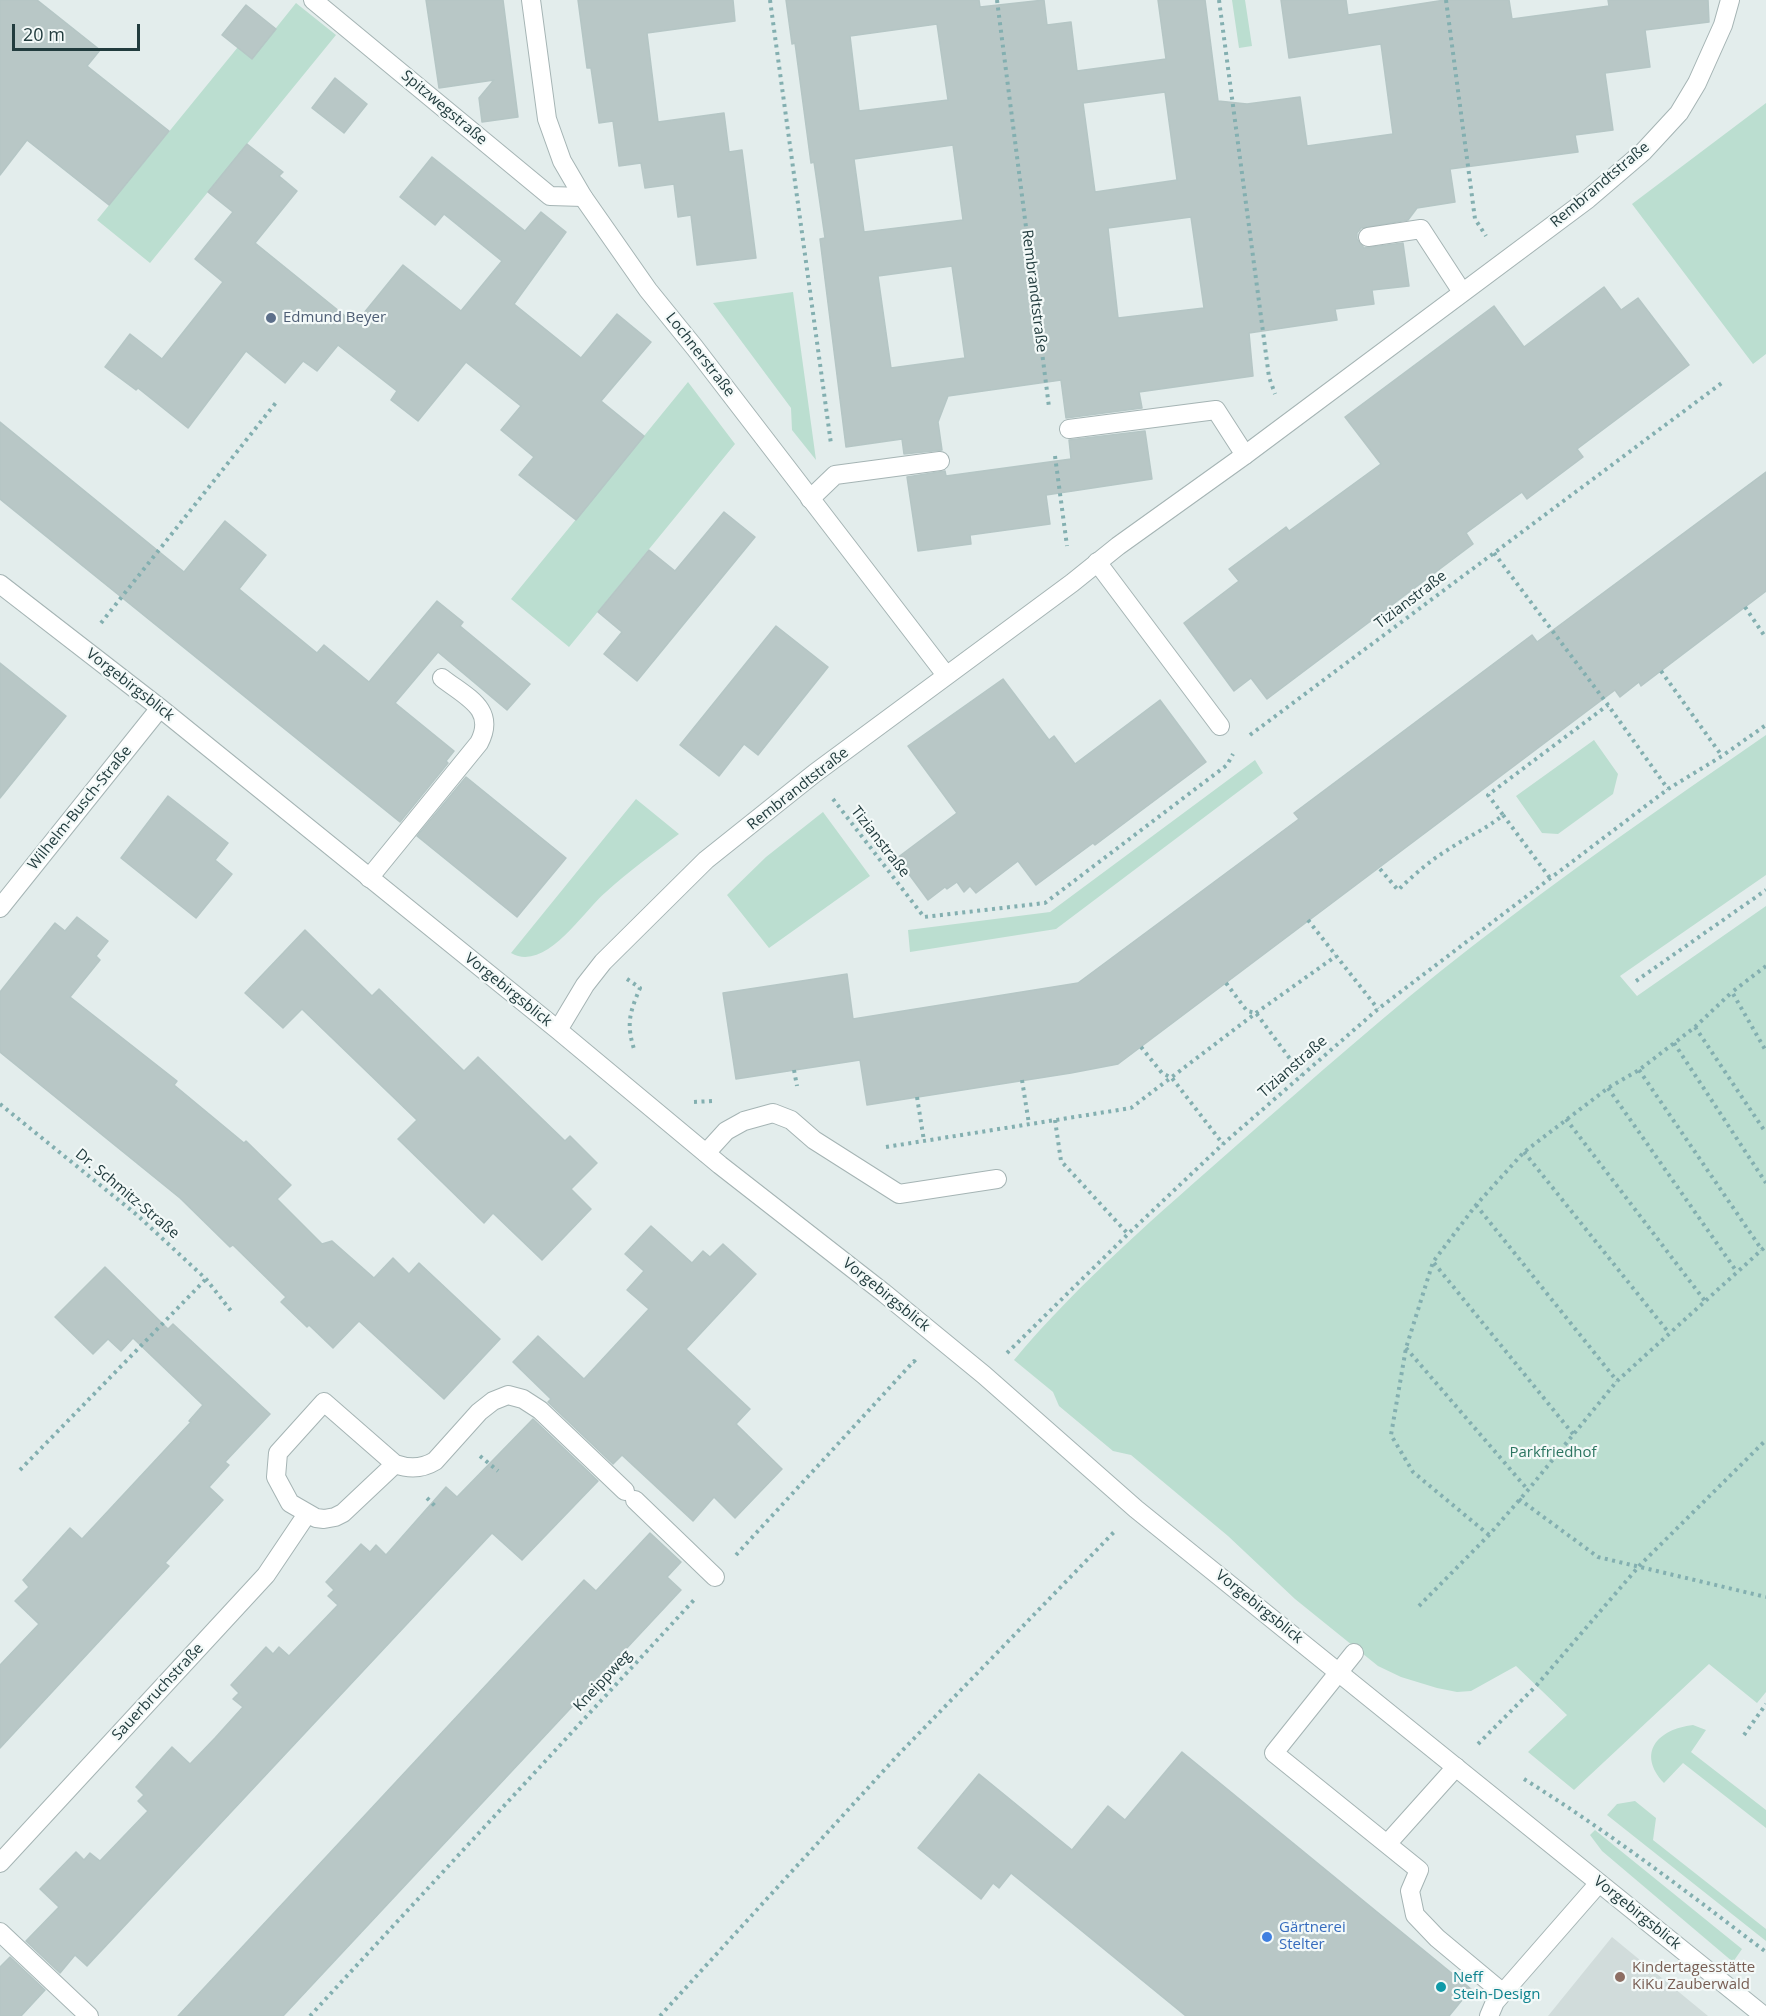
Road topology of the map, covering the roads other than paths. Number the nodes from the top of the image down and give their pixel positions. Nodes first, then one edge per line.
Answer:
1 (313, 0) edge
2 (531, 0) edge
3 (1730, 0) edge
4 (583, 197) junction
5 (1368, 237) dead end
6 (1462, 292) junction
7 (1069, 429) dead end
8 (1245, 455) junction
9 (940, 461) dead end
10 (810, 499) junction
11 (1098, 562) junction
12 (0, 584) edge
13 (946, 675) junction
14 (442, 678) dead end
15 (160, 708) junction
16 (1220, 726) dead end
17 (369, 878) junction
18 (0, 908) edge
19 (558, 1030) junction
20 (706, 1153) junction
21 (997, 1179) dead end
22 (395, 1464) junction
23 (307, 1514) junction
24 (716, 1577) road end
25 (1354, 1653) dead end
26 (1339, 1672) junction
27 (1456, 1767) junction
28 (1387, 1844) junction
29 (0, 1863) edge
30 (1599, 1882) junction
31 (0, 1932) edge
32 (1503, 1993) junction
33 (89, 2016) edge
34 (1489, 2016) edge
35 (1764, 2016) edge

1 - 4 street, Spitzwegstraße
2 - 4 street, Lochnerstraße
3 - 6 street, Rembrandtstraße
4 - 10 street, Lochnerstraße
5 - 6 street
6 - 8 street, Rembrandtstraße
7 - 8 street
8 - 11 street, Rembrandtstraße
9 - 10 street
10 - 13 street, Lochnerstraße
11 - 13 street, Rembrandtstraße
11 - 16 street
12 - 15 street, Vorgebirgsblick
13 - 19 street, Rembrandtstraße
14 - 17 street
15 - 17 street, Vorgebirgsblick
15 - 18 street, Wilhelm-Busch-Straße
17 - 19 street, Vorgebirgsblick
19 - 20 street, Vorgebirgsblick
20 - 21 street
20 - 26 street, Vorgebirgsblick
22 - 23 street
22 - 23 street
22 - 24 street
23 - 29 street, Sauerbruchstraße
25 - 26 street
26 - 27 street, Vorgebirgsblick
26 - 28 street
27 - 28 street
27 - 30 street, Vorgebirgsblick
28 - 32 street
30 - 32 street
30 - 35 street, Vorgebirgsblick
31 - 33 street
32 - 34 street

